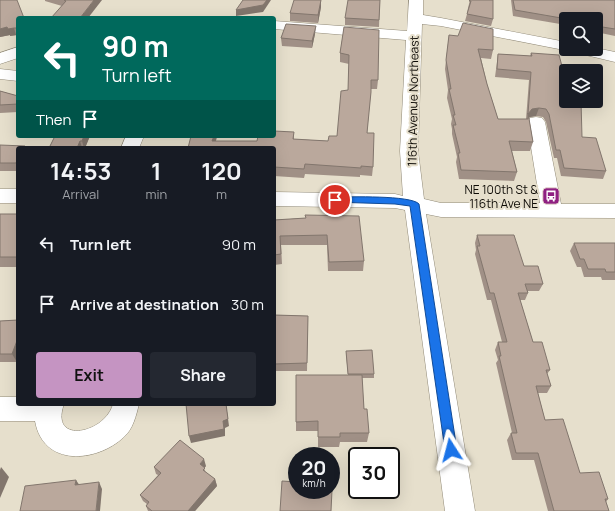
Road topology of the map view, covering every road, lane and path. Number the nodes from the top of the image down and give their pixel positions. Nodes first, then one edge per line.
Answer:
1 (416, 0) edge
2 (276, 25) edge
3 (415, 28) junction
4 (559, 46) edge
5 (16, 53) edge
6 (603, 55) edge
7 (615, 57) edge
8 (0, 59) edge
9 (0, 74) edge
10 (16, 76) edge
11 (536, 122) dead end
12 (0, 196) edge
13 (16, 196) edge
14 (276, 199) edge
15 (414, 204) junction
16 (552, 211) junction
17 (615, 211) edge
18 (50, 406) edge
19 (125, 406) edge
20 (0, 409) edge
21 (460, 511) edge

1 - 3 street, 116th Avenue Northeast
2 - 3 street
3 - 4 street
3 - 15 street, 116th Avenue Northeast
5 - 8 street
6 - 7 street
9 - 10 street
11 - 16 street
12 - 13 street
14 - 15 street
15 - 16 street
15 - 21 street, 116th Avenue Northeast
16 - 17 street
18 - 19 street
18 - 20 street

